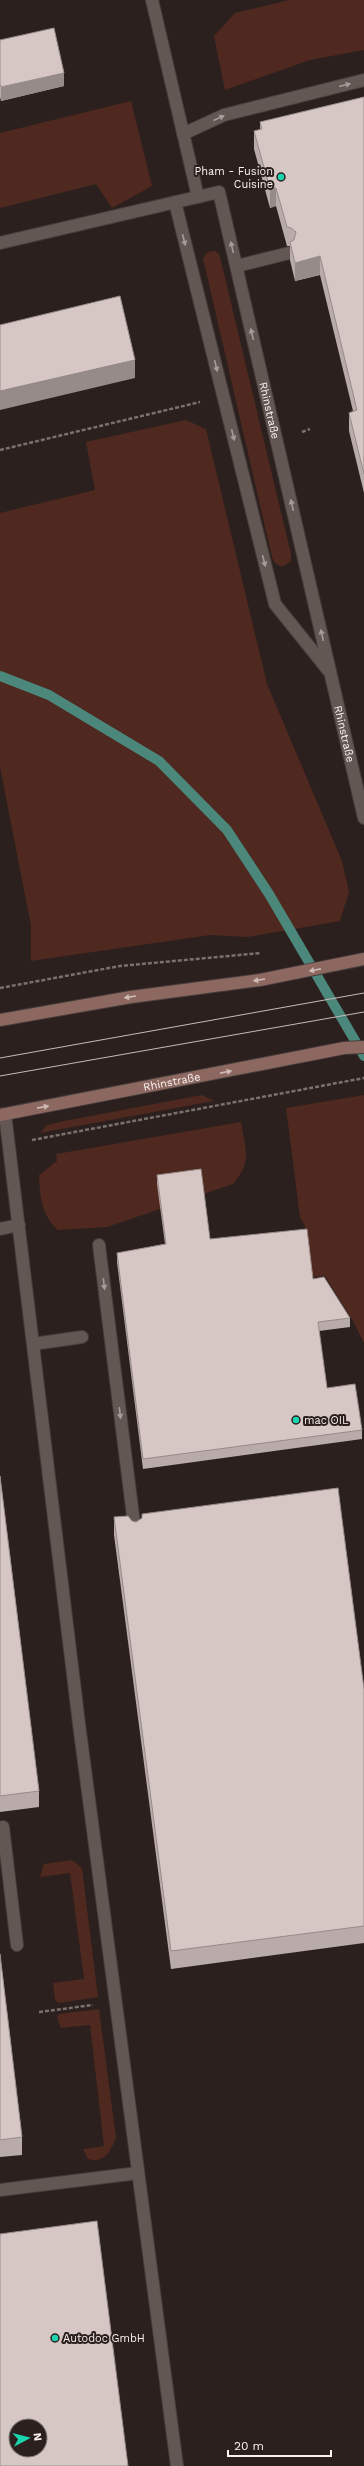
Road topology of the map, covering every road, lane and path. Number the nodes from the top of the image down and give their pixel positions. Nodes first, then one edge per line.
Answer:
1 (152, 0) edge
2 (364, 80) edge
3 (183, 134) junction
4 (198, 197) junction
5 (175, 202) junction
6 (0, 243) edge
7 (288, 253) dead end
8 (237, 266) junction
9 (208, 400) dead end
10 (310, 429) dead end
11 (302, 432) dead end
12 (0, 450) edge
13 (330, 673) junction
14 (364, 818) edge
15 (268, 953) dead end
16 (364, 959) edge
17 (0, 988) edge
18 (0, 1020) edge
19 (364, 1047) edge
20 (363, 1078) edge
21 (2, 1114) edge
22 (8, 1144) junction
23 (19, 1225) junction
24 (0, 1229) edge
25 (99, 1245) dead end
26 (82, 1337) dead end
27 (33, 1344) junction
28 (135, 1532) edge
29 (3, 1826) dead end
30 (18, 1945) dead end
31 (115, 2002) junction
32 (39, 2012) dead end
33 (138, 2173) junction
34 (0, 2190) edge
35 (177, 2466) edge

1 - 3 street
3 -> 2 street
3 - 4 street
4 - 5 street, Rhinstraße
8 -> 4 street, Rhinstraße
5 - 6 street, Rhinstraße
5 -> 13 street, Rhinstraße
7 - 8 street
13 -> 8 street, Rhinstraße
9 - 12 path
10 - 11 path
13 - 14 street, Rhinstraße
15 - 17 path
16 -> 18 main road
21 -> 19 main road, Rhinstraße
20 - 22 path
21 - 22 street
22 - 23 street
23 - 24 street
23 - 27 street
25 -> 28 street
26 - 27 street
27 - 31 street
29 - 30 street
31 - 32 path
31 - 33 street
33 - 34 street
33 - 35 street

